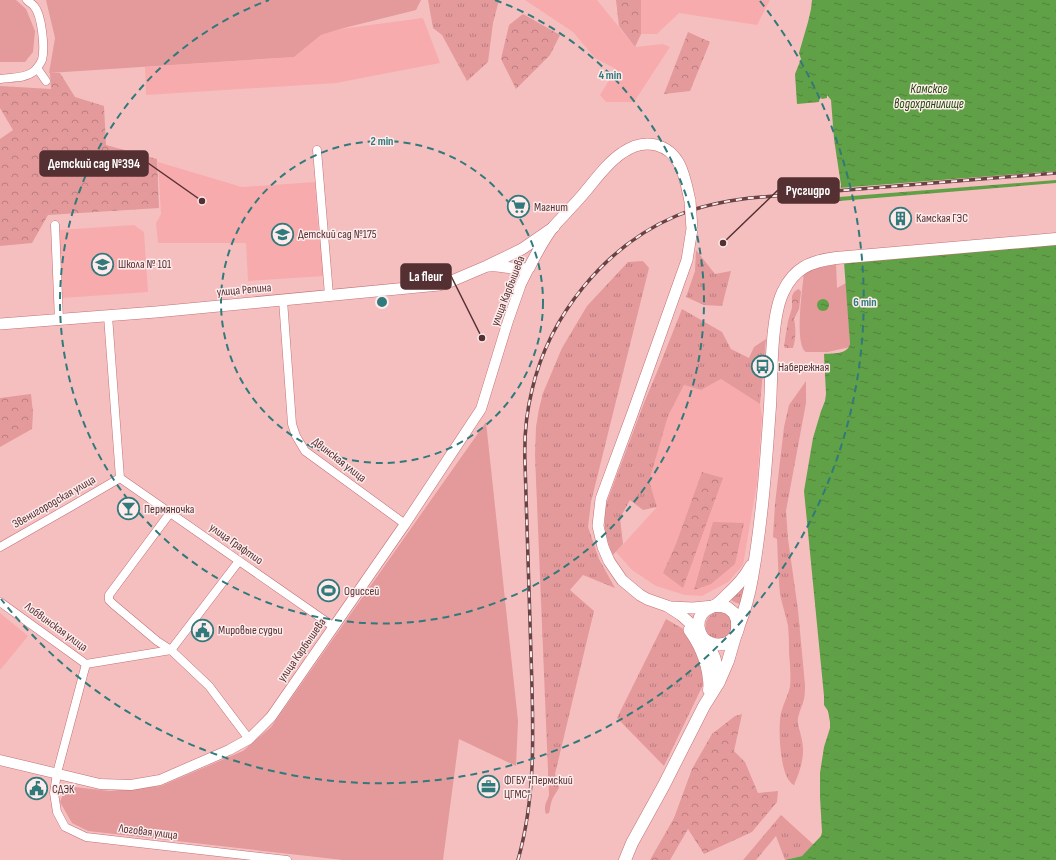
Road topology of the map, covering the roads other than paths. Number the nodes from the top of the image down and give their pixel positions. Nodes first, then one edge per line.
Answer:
1 (26, 0) edge
2 (37, 68) junction
3 (0, 79) edge
4 (46, 81) dead end
5 (317, 150) dead end
6 (55, 225) dead end
7 (554, 227) junction
8 (1056, 239) edge
9 (522, 249) junction
10 (535, 257) junction
11 (487, 266) junction
12 (529, 268) junction
13 (511, 269) junction
14 (522, 284) junction
15 (329, 296) junction
16 (283, 300) junction
17 (108, 316) junction
18 (59, 320) junction
19 (0, 324) edge
20 (120, 478) junction
21 (170, 513) junction
22 (405, 524) junction
23 (0, 547) edge
24 (756, 557) junction
25 (239, 561) junction
26 (0, 602) edge
27 (667, 606) junction
28 (714, 606) junction
29 (334, 627) junction
30 (737, 630) junction
31 (703, 638) junction
32 (171, 650) junction
33 (86, 664) junction
34 (704, 706) junction
35 (249, 739) junction
36 (0, 760) edge
37 (57, 774) junction
38 (287, 860) edge
39 (625, 860) edge

1 - 2 street
2 - 3 street
2 - 4 street
5 - 15 street
6 - 18 street
7 - 9 main road, улица Репина
7 - 10 main road, улица Карбышева
7 - 27 main road, улица Карбышева, bridge
8 - 24 main road
9 - 10 main road
9 - 11 main road, улица Репина
10 - 12 main road, улица Карбышева
11 - 13 main road
11 - 15 main road, улица Репина
12 - 13 main road
12 - 14 street, улица Карбышева
13 - 14 street
14 - 22 street, улица Карбышева
15 - 16 main road, улица Репина
16 - 17 main road, улица Репина
16 - 22 street, Двинская улица
17 - 18 main road, улица Репина
17 - 20 street
18 - 19 main road, улица Репина
20 - 21 street, улица Графтио
20 - 23 street, Звенигородская улица
21 - 25 street, улица Графтио
21 - 32 street
22 - 29 street, улица Карбышева
24 - 28 main road
24 - 30 main road
25 - 29 street, улица Графтио
25 - 32 street
26 - 33 street, Лобвинская улица
27 - 28 main road, улица Карбышева
27 - 31 main road, улица Карбышева
27 - 34 main road
28 - 30 main road
28 - 31 main road
29 - 35 street, улица Карбышева
30 - 31 main road
30 - 34 main road
31 - 34 main road
32 - 33 street, Лобвинская улица
32 - 35 street
33 - 37 street, Логовая улица
34 - 39 main road
35 - 37 street, улица Карбышева
36 - 37 street, улица Карбышева
37 - 38 street, Логовая улица

